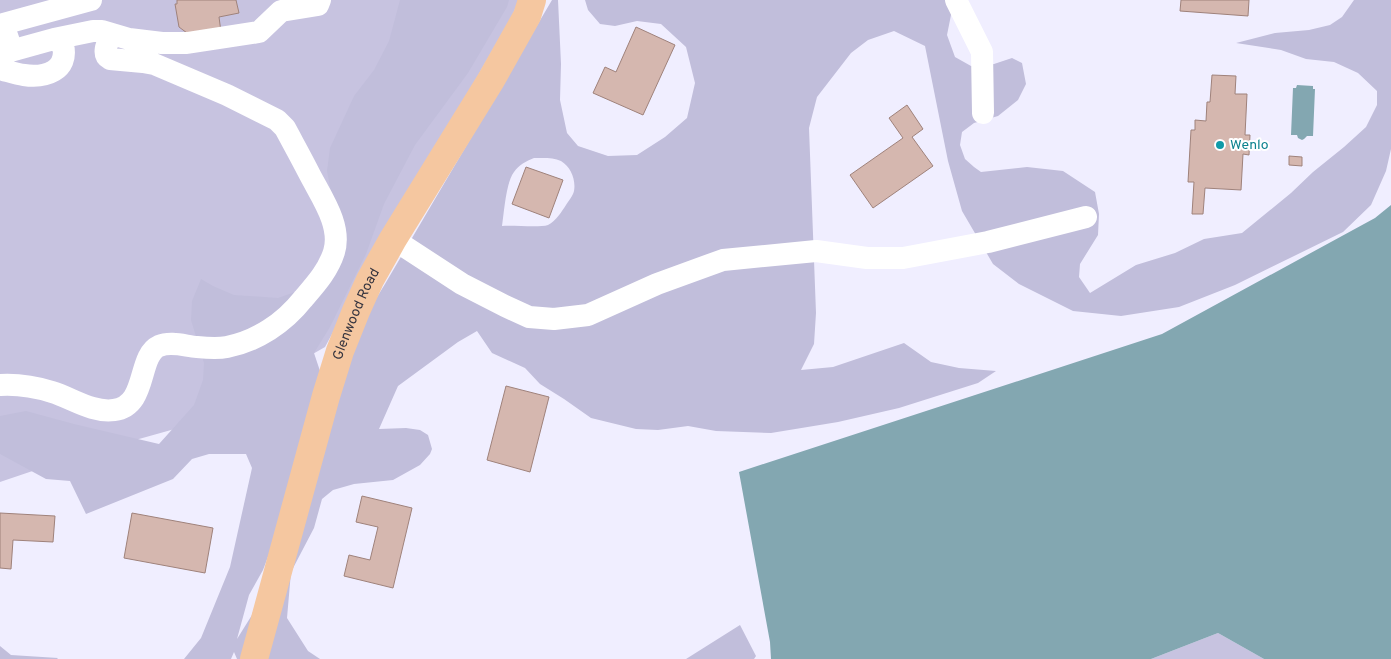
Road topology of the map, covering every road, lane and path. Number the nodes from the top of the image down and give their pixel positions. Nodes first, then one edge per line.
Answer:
1 (91, 0) edge
2 (320, 0) edge
3 (532, 0) edge
4 (956, 0) edge
5 (57, 9) junction
6 (111, 35) junction
7 (58, 38) junction
8 (4, 58) edge
9 (984, 113) dead end
10 (1086, 217) dead end
11 (393, 239) junction
12 (0, 385) edge
13 (254, 659) edge

1 - 5 lane
2 - 6 lane
3 - 11 main road, Glenwood Road
4 - 9 lane
5 - 7 lane
5 - 8 lane
6 - 7 lane
6 - 12 lane
7 - 8 lane
7 - 8 lane
10 - 11 lane
11 - 13 main road, Glenwood Road

